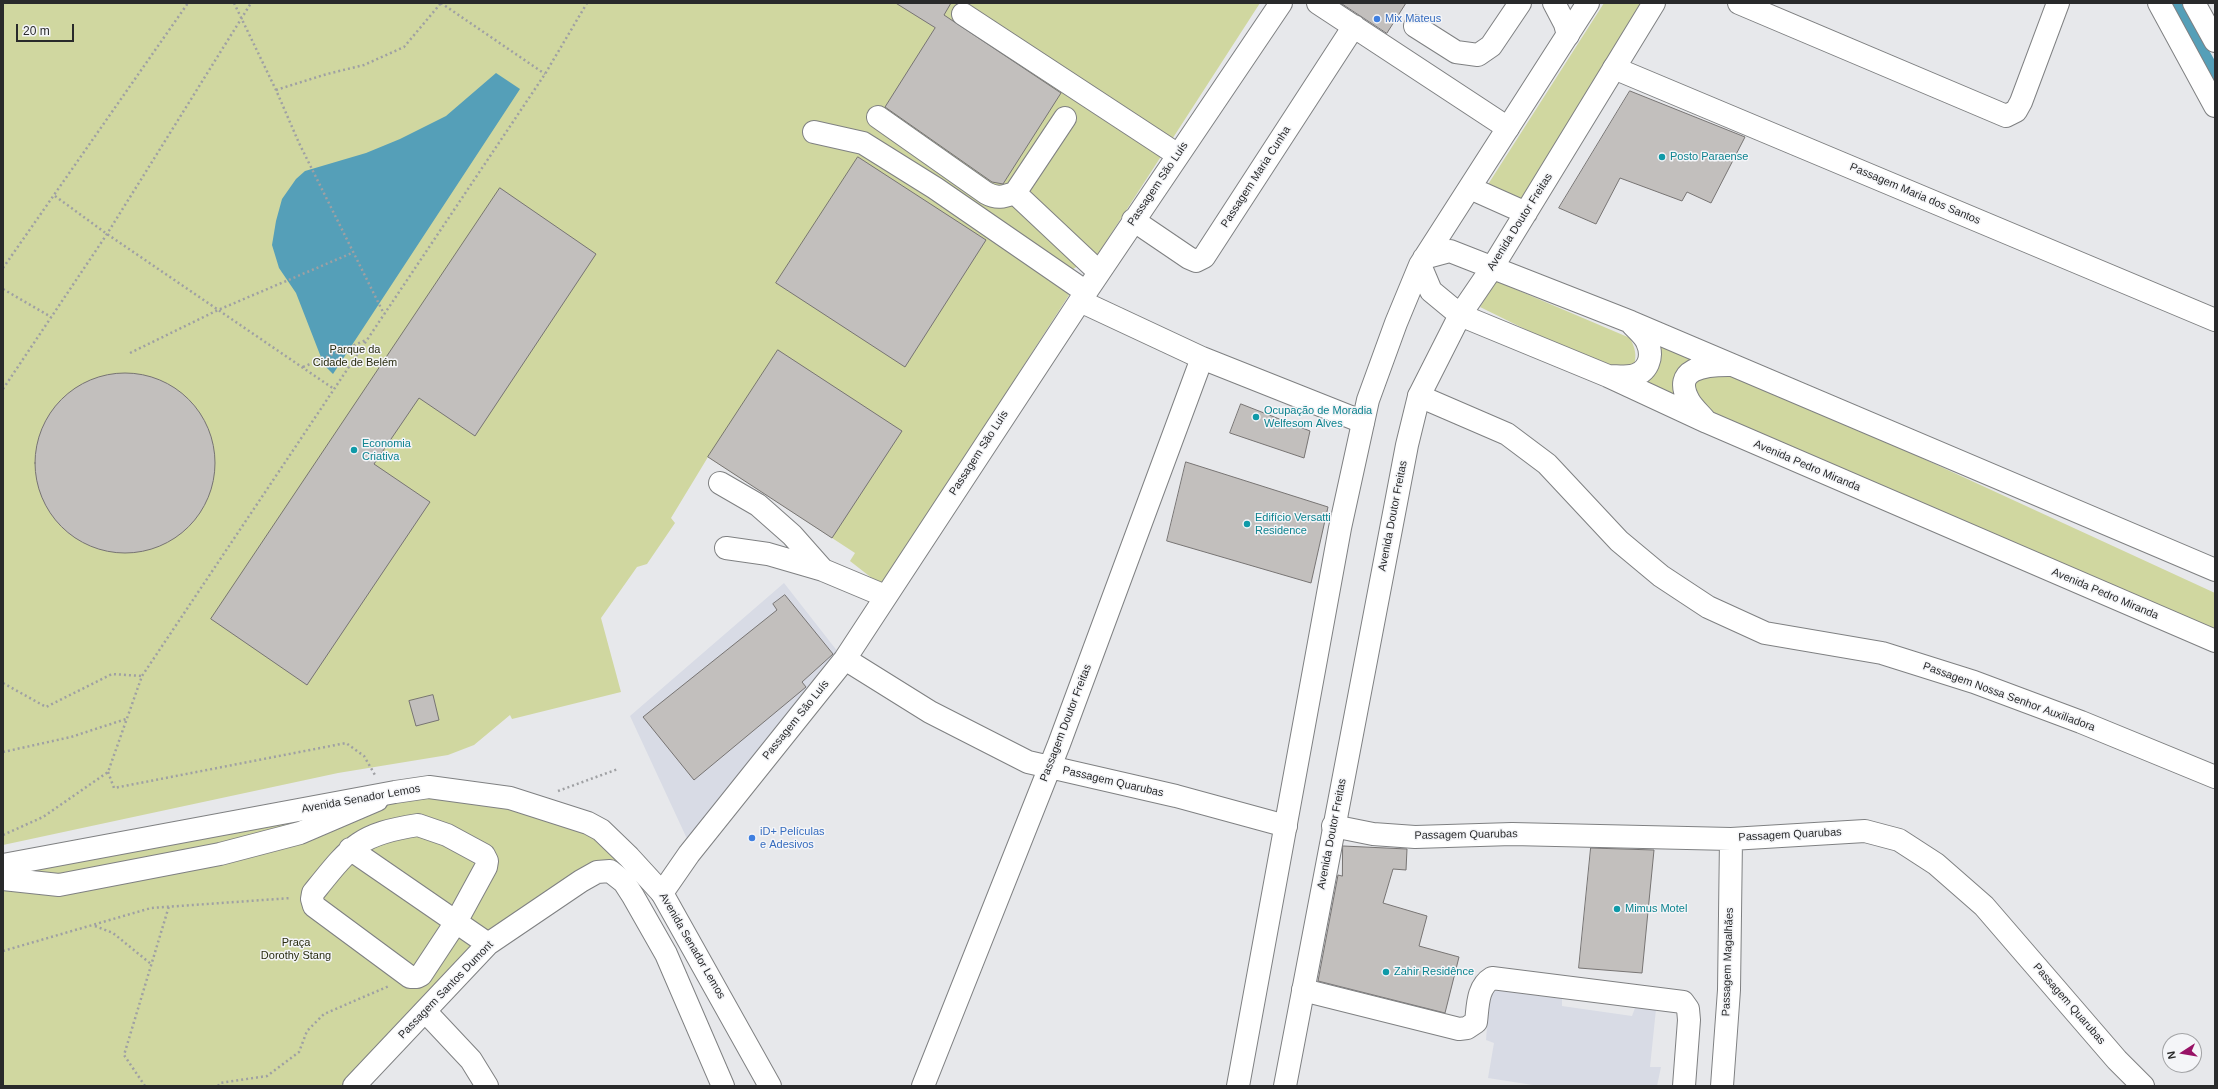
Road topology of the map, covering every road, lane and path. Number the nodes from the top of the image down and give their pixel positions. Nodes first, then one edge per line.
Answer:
1 (188, 3) edge
2 (234, 3) edge
3 (251, 3) edge
4 (441, 3) edge
5 (588, 3) edge
6 (1281, 3) edge
7 (1318, 3) edge
8 (1520, 3) edge
9 (1554, 3) edge
10 (1588, 3) edge
11 (1654, 3) edge
12 (1739, 3) edge
13 (2058, 3) edge
14 (2159, 3) edge
15 (2194, 3) edge
16 (963, 14) dead end
17 (241, 17) junction
18 (1354, 26) junction
19 (1415, 26) dead end
20 (1568, 35) junction
21 (2215, 41) edge
22 (1614, 68) junction
23 (545, 74) junction
24 (276, 90) junction
25 (2215, 106) edge
26 (878, 117) dead end
27 (1065, 118) dead end
28 (1508, 128) junction
29 (814, 132) dead end
30 (1178, 155) junction
31 (1470, 188) junction
32 (1015, 193) junction
33 (55, 196) junction
34 (1526, 213) junction
35 (1134, 220) junction
36 (107, 234) junction
37 (352, 253) junction
38 (1422, 262) junction
39 (3, 268) edge
40 (1492, 268) junction
41 (1099, 272) junction
42 (3, 289) edge
43 (1083, 296) junction
44 (218, 310) junction
45 (384, 314) junction
46 (1460, 315) junction
47 (51, 317) junction
48 (2215, 320) edge
49 (1631, 322) junction
50 (367, 340) junction
51 (130, 353) dead end
52 (1202, 358) junction
53 (1731, 364) junction
54 (303, 367) junction
55 (1608, 376) junction
56 (334, 388) junction
57 (3, 389) edge
58 (1420, 396) junction
59 (1363, 422) junction
60 (1707, 422) junction
61 (720, 483) dead end
62 (726, 548) dead end
63 (823, 570) junction
64 (2215, 570) edge
65 (885, 596) junction
66 (2215, 641) edge
67 (844, 659) junction
68 (142, 676) junction
69 (3, 683) edge
70 (126, 719) junction
71 (3, 752) edge
72 (1049, 768) junction
73 (108, 772) junction
74 (2215, 777) edge
75 (386, 796) junction
76 (1286, 826) junction
77 (1333, 826) junction
78 (3, 834) edge
79 (1731, 839) junction
80 (350, 849) junction
81 (3, 865) edge
82 (3, 879) edge
83 (662, 893) junction
84 (312, 899) junction
85 (169, 906) junction
86 (456, 922) junction
87 (95, 925) junction
88 (488, 944) junction
89 (3, 951) edge
90 (151, 964) junction
91 (410, 977) junction
92 (1303, 990) junction
93 (425, 1011) junction
94 (146, 1086) edge
95 (218, 1086) edge
96 (354, 1086) edge
97 (487, 1086) edge
98 (724, 1086) edge
99 (770, 1086) edge
100 (923, 1086) edge
101 (1238, 1086) edge
102 (1285, 1086) edge
103 (1684, 1086) edge
104 (1722, 1086) edge
105 (2143, 1086) edge

1 - 33 path
2 - 17 path
3 - 17 path
4 - 23 path
4 - 24 path
5 - 23 path
6 - 30 street, Passagem São Luís
7 - 18 street
8 - 19 street
9 - 20 street
10 - 20 street
11 - 22 street, Avenida Doutor Freitas
12 - 13 street
14 - 25 street
15 - 21 street
16 - 30 street
17 - 24 path
17 - 36 path
18 - 28 street
18 - 35 street, Passagem Maria Cunha
20 - 28 street
22 - 34 street, Avenida Doutor Freitas
22 - 48 street, Passagem Maria dos Santos
23 - 45 path
24 - 37 path
26 - 32 street
27 - 32 street
28 - 31 street
29 - 43 street
30 - 35 street, Passagem São Luís
31 - 34 street
31 - 38 street
32 - 41 street
33 - 36 path
33 - 39 path
34 - 40 street, Avenida Doutor Freitas
35 - 41 street, Passagem São Luís
36 - 44 path
36 - 47 path
37 - 44 path
37 - 45 path
38 - 40 street
38 - 46 street, Avenida Pedro Miranda
38 - 59 street
40 - 46 street, Avenida Doutor Freitas
40 - 49 street
41 - 43 street, Passagem São Luís
42 - 47 path
43 - 52 street
43 - 65 street, Passagem São Luís
44 - 51 path
44 - 54 path
45 - 50 path
46 - 55 street, Avenida Pedro Miranda
46 - 58 street, Avenida Doutor Freitas
47 - 57 path
49 - 53 street
49 - 55 street
50 - 54 path
50 - 56 path
52 - 59 street
52 - 72 street, Passagem Doutor Freitas
53 - 60 street
53 - 64 street
54 - 56 path
55 - 60 street, Avenida Pedro Miranda
56 - 68 path
58 - 74 street, Passagem Nossa Senhor Auxiliadora
58 - 77 street, Avenida Doutor Freitas
59 - 76 street
60 - 66 street, Avenida Pedro Miranda
61 - 63 street
62 - 63 street
63 - 65 street
65 - 67 street, Passagem São Luís
67 - 72 street, Passagem Quarubas
67 - 83 street, Passagem São Luís
68 - 69 path
68 - 70 path
70 - 71 path
70 - 73 path
72 - 76 street, Passagem Quarubas
72 - 100 street, Passagem Doutor Freitas
73 - 75 path
73 - 78 path
75 - 81 street, Avenida Senador Lemos
75 - 82 street
75 - 83 street, Avenida Senador Lemos
76 - 101 street
77 - 79 street, Passagem Quarubas
77 - 92 street, Avenida Doutor Freitas
79 - 104 street, Passagem Magalhães
79 - 105 street, Passagem Quarubas
80 - 84 street
80 - 86 street
80 - 86 street
83 - 99 street, Avenida Senador Lemos
84 - 85 path
84 - 91 street
85 - 87 path
85 - 90 path
86 - 88 street
86 - 91 street
87 - 89 path
87 - 90 path
88 - 93 street, Passagem Santos Dumont
88 - 98 street, Passagem Santos Dumont
90 - 94 path
91 - 95 path
92 - 102 street, Avenida Doutor Freitas
92 - 103 street
93 - 96 street, Passagem Santos Dumont
93 - 97 street

